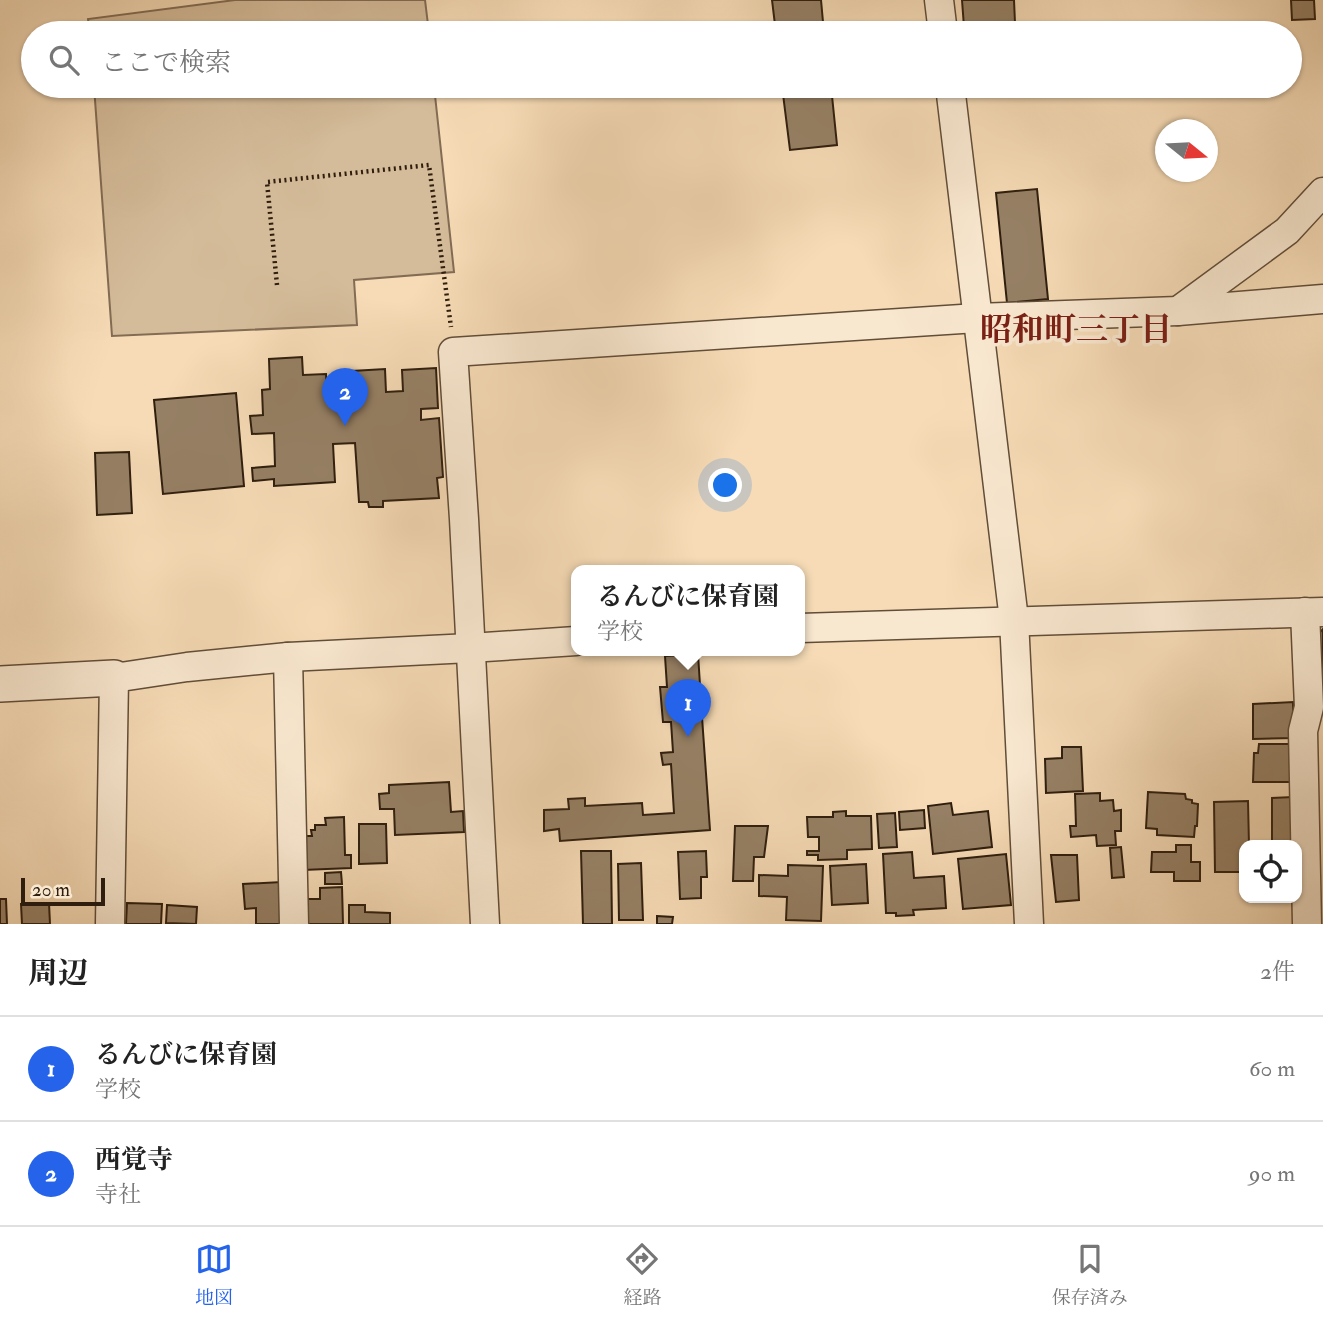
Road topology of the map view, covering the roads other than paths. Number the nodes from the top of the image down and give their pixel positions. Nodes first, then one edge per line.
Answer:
1 (939, 0) edge
2 (942, 21) edge
3 (951, 98) edge
4 (1323, 192) edge
5 (1323, 299) edge
6 (1178, 310) junction
7 (977, 318) junction
8 (1314, 612) edge
9 (1014, 620) junction
10 (805, 628) edge
11 (571, 641) edge
12 (470, 648) junction
13 (288, 657) junction
14 (114, 678) junction
15 (0, 684) edge
16 (110, 924) edge
17 (294, 924) edge
18 (485, 924) edge
19 (1029, 924) edge
20 (1307, 924) edge

1 - 2 street
3 - 7 street
4 - 6 street
5 - 6 street
6 - 7 street
7 - 9 street
7 - 12 street
8 - 9 street
8 - 20 street
9 - 10 street
9 - 19 street
11 - 12 street
12 - 13 street
12 - 18 street
13 - 14 street
13 - 17 street
14 - 15 street
14 - 16 street

